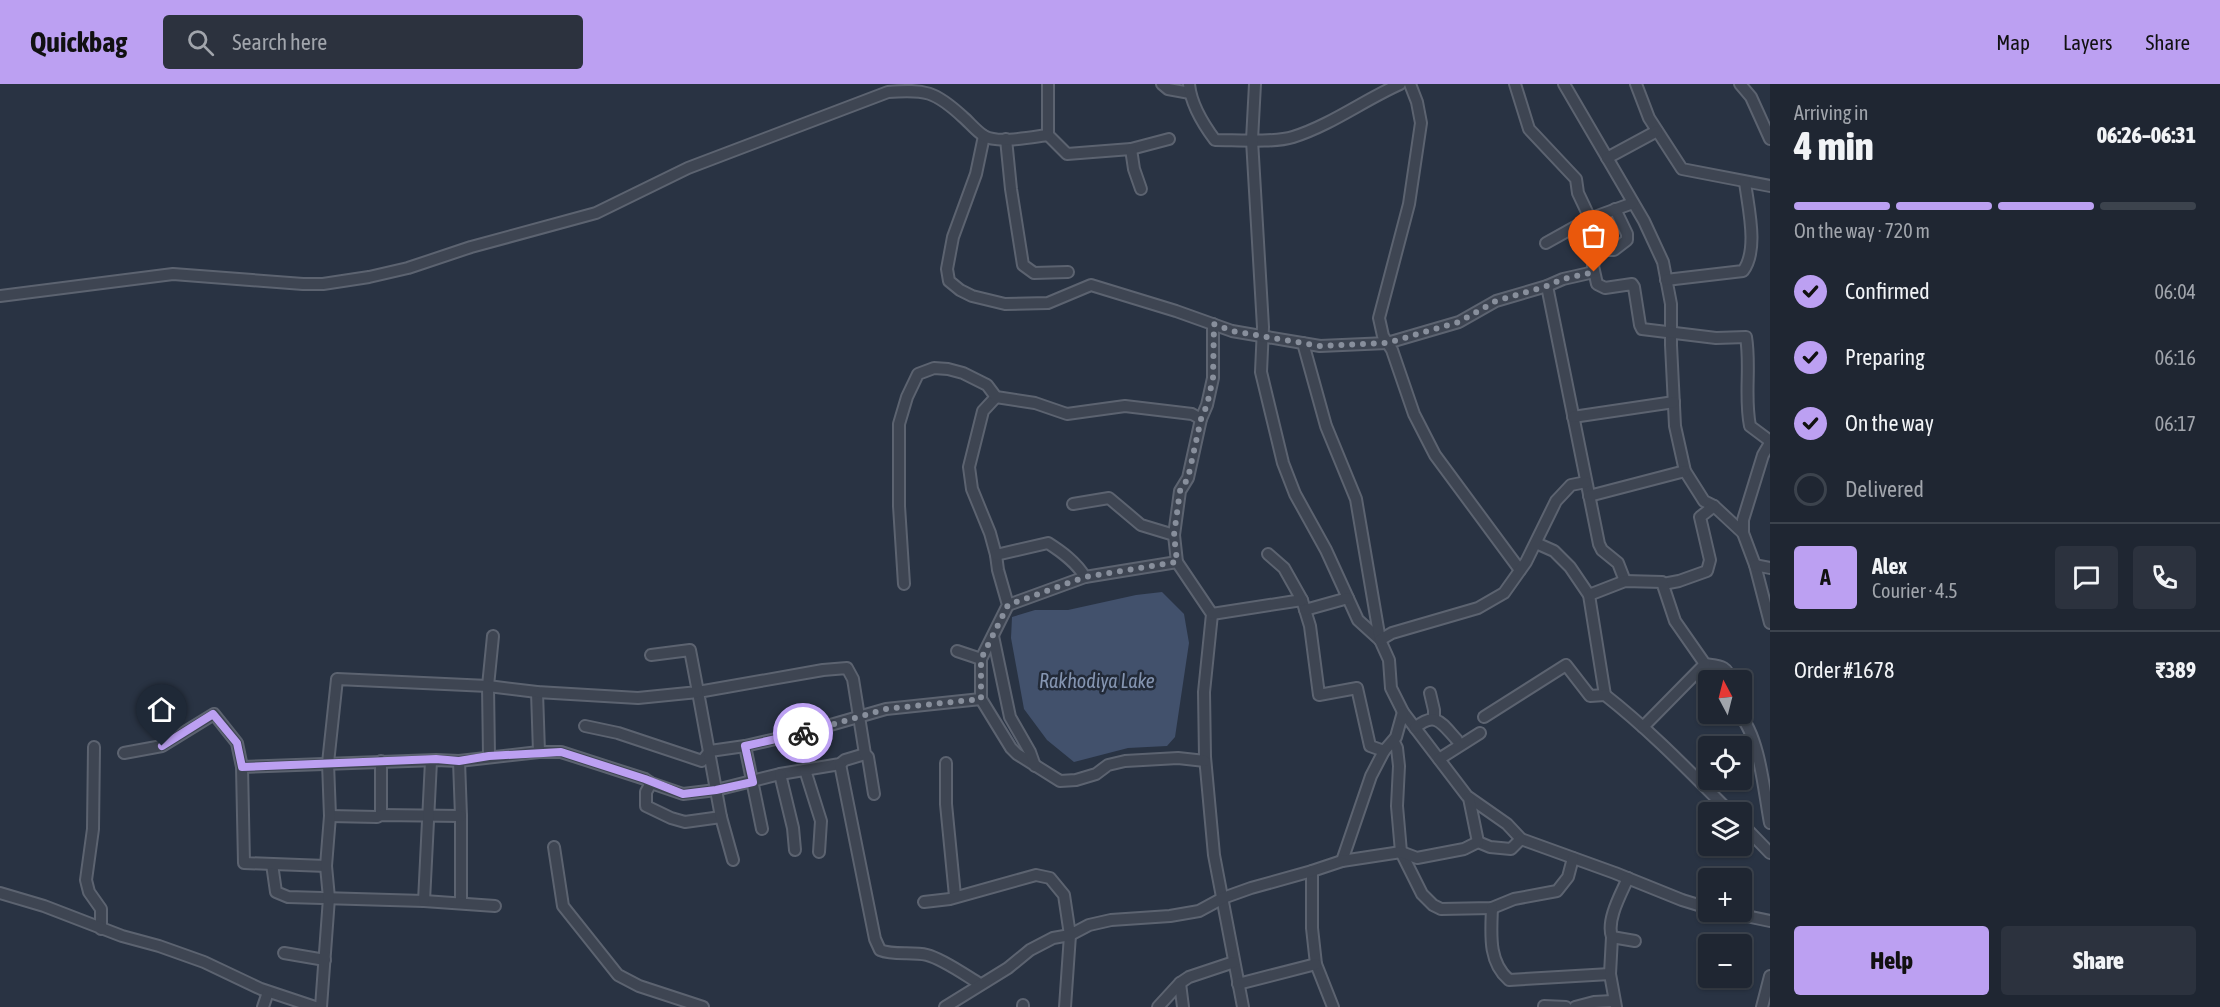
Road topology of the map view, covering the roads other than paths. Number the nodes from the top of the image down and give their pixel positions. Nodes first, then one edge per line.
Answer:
1 (1048, 84) edge
2 (1162, 84) edge
3 (1255, 84) edge
4 (1400, 84) edge
5 (1410, 84) edge
6 (1515, 84) edge
7 (1564, 84) edge
8 (1636, 84) edge
9 (1740, 84) edge
10 (884, 88) edge
11 (1190, 88) edge
12 (1657, 131) junction
13 (1048, 135) junction
14 (984, 136) junction
15 (1006, 139) junction
16 (1169, 139) dead end
17 (1770, 139) edge
18 (1252, 140) junction
19 (1131, 149) junction
20 (1607, 158) junction
21 (1745, 182) junction
22 (1770, 186) edge
23 (1141, 189) dead end
24 (1633, 203) junction
25 (1615, 209) junction
26 (1589, 219) junction
27 (1546, 243) dead end
28 (1605, 250) junction
29 (1068, 272) dead end
30 (1594, 272) junction
31 (1666, 280) junction
32 (1547, 286) junction
33 (0, 296) edge
34 (1214, 324) junction
35 (1672, 333) junction
36 (1263, 336) junction
37 (1303, 343) junction
38 (1387, 343) junction
39 (996, 398) junction
40 (1674, 402) junction
41 (1573, 417) junction
42 (1201, 419) junction
43 (1770, 442) edge
44 (1685, 471) junction
45 (1586, 482) junction
46 (1589, 496) junction
47 (1073, 504) dead end
48 (1714, 506) junction
49 (1743, 533) junction
50 (1174, 535) junction
51 (1536, 543) junction
52 (1268, 554) dead end
53 (996, 555) junction
54 (1177, 562) junction
55 (1755, 565) junction
56 (1770, 568) edge
57 (1520, 570) junction
58 (1085, 577) junction
59 (1625, 581) junction
60 (904, 584) dead end
61 (1663, 584) junction
62 (1589, 595) junction
63 (1348, 598) junction
64 (1008, 605) junction
65 (1304, 605) junction
66 (1212, 615) junction
67 (1770, 623) edge
68 (493, 636) dead end
69 (993, 636) junction
70 (1380, 640) junction
71 (957, 651) dead end
72 (651, 655) dead end
73 (981, 659) junction
74 (1705, 664) junction
75 (1728, 670) edge
76 (488, 686) junction
77 (537, 692) junction
78 (698, 692) junction
79 (1430, 693) dead end
80 (1605, 695) junction
81 (981, 699) junction
82 (1403, 712) junction
83 (860, 716) junction
84 (1484, 717) dead end
85 (1434, 719) junction
86 (1746, 724) edge
87 (585, 726) dead end
88 (1644, 727) junction
89 (1415, 728) junction
90 (1480, 733) dead end
91 (1457, 741) dead end
92 (1394, 742) junction
93 (745, 746) junction
94 (94, 747) dead end
95 (710, 751) junction
96 (1384, 751) junction
97 (539, 752) junction
98 (124, 753) dead end
99 (865, 754) junction
100 (489, 756) junction
101 (1439, 759) junction
102 (381, 761) junction
103 (431, 761) junction
104 (459, 761) junction
105 (1205, 761) junction
106 (328, 763) junction
107 (946, 763) dead end
108 (840, 764) junction
109 (1035, 766) junction
110 (242, 767) junction
111 (805, 770) junction
112 (780, 774) junction
113 (753, 782) junction
114 (651, 783) junction
115 (716, 790) junction
116 (874, 794) dead end
117 (1469, 798) junction
118 (1721, 802) edge
119 (381, 815) junction
120 (428, 815) junction
121 (330, 816) junction
122 (461, 816) junction
123 (721, 817) junction
124 (1770, 823) edge
125 (762, 829) dead end
126 (1752, 834) edge
127 (1521, 839) junction
128 (1478, 842) junction
129 (554, 847) dead end
130 (795, 850) dead end
131 (819, 852) dead end
132 (1401, 852) junction
133 (1770, 853) edge
134 (1573, 858) junction
135 (734, 860) dead end
136 (1342, 861) junction
137 (272, 864) junction
138 (326, 866) junction
139 (1312, 871) junction
140 (1628, 878) junction
141 (0, 893) edge
142 (955, 896) junction
143 (329, 898) junction
144 (1223, 898) junction
145 (424, 901) junction
146 (924, 902) dead end
147 (461, 903) junction
148 (1698, 905) edge
149 (495, 906) dead end
150 (1492, 908) junction
151 (1752, 917) edge
152 (1770, 921) edge
153 (101, 929) junction
154 (1070, 935) junction
155 (1612, 937) junction
156 (1635, 941) dead end
157 (284, 953) dead end
158 (325, 960) junction
159 (1234, 963) junction
160 (1316, 964) junction
161 (1610, 974) junction
162 (1770, 976) edge
163 (1180, 983) junction
164 (980, 984) junction
165 (1238, 984) junction
166 (268, 992) junction
167 (1615, 1004) edge
168 (1544, 1006) edge
169 (263, 1007) edge
170 (315, 1007) edge
171 (321, 1007) edge
172 (703, 1007) edge
173 (945, 1007) edge
174 (1065, 1007) edge
175 (1158, 1007) edge
176 (1183, 1007) edge
177 (1243, 1007) edge
178 (1333, 1007) edge
179 (1566, 1007) edge
180 (1575, 1007) edge
181 (1762, 1007) edge

1 - 13 street
2 - 11 street
3 - 18 street
4 - 18 street
5 - 38 street
6 - 26 street
7 - 20 street
8 - 12 street
9 - 17 street
10 - 14 street
10 - 33 street
11 - 18 street
12 - 20 street
12 - 21 street
13 - 15 street
13 - 19 street
14 - 15 street
14 - 34 street
15 - 29 street
16 - 19 street
18 - 36 street
19 - 23 street
20 - 24 street
21 - 22 street
21 - 31 street
24 - 25 street
24 - 31 street
25 - 26 street
25 - 28 street
26 - 27 street
26 - 28 street
28 - 30 street
30 - 32 street
30 - 35 street
31 - 35 street
32 - 38 street
32 - 41 street
34 - 36 street
34 - 42 street
35 - 40 street
35 - 43 street
36 - 37 street
36 - 63 street
37 - 38 street
37 - 70 street
38 - 57 street
39 - 42 street
39 - 53 street
39 - 60 street
40 - 41 street
40 - 44 street
41 - 45 street
42 - 50 street
43 - 49 street
44 - 46 street
44 - 48 street
45 - 46 street
45 - 51 street
46 - 59 street
47 - 50 street
48 - 49 street
48 - 61 street
49 - 55 street
50 - 54 street
51 - 57 street
51 - 62 street
52 - 65 street
53 - 58 street
53 - 64 street
54 - 58 street
54 - 66 street
55 - 56 street
55 - 67 street
57 - 70 street
58 - 64 street
59 - 61 street
59 - 62 street
61 - 74 street
62 - 80 street
63 - 65 street
63 - 70 street
64 - 69 street
65 - 66 street
65 - 96 street
66 - 105 street
68 - 76 street
69 - 73 street
69 - 109 street
70 - 82 street
71 - 73 street
72 - 78 street
73 - 81 street
74 - 75 street
74 - 88 street
76 - 77 street
76 - 100 street
76 - 106 street
77 - 78 street
77 - 97 street
78 - 83 street
78 - 95 street
79 - 85 street
80 - 84 street
80 - 88 street
81 - 83 street
81 - 109 street
82 - 89 street
82 - 92 street
83 - 93 street
83 - 99 street
85 - 89 street
85 - 91 street
86 - 124 street
87 - 95 street
88 - 118 street
89 - 101 street
90 - 101 street
92 - 96 street
92 - 132 street
93 - 95 street
93 - 113 street
94 - 153 street
95 - 115 street
96 - 136 street
97 - 100 street
97 - 114 street
98 - 110 street
99 - 108 street
99 - 116 street
100 - 104 street
101 - 117 street
102 - 103 street
102 - 106 street
102 - 119 street
103 - 104 street
103 - 120 street
104 - 122 street
105 - 109 street
105 - 144 street
106 - 110 street
106 - 121 street
107 - 142 street
108 - 111 street
108 - 164 street
110 - 137 street
111 - 112 street
111 - 131 street
112 - 113 street
112 - 130 street
113 - 115 street
113 - 125 street
114 - 115 street
114 - 123 street
115 - 123 street
117 - 127 street
117 - 128 street
119 - 120 street
119 - 121 street
120 - 122 street
120 - 145 street
121 - 138 street
122 - 147 street
123 - 135 street
126 - 133 street
127 - 128 street
127 - 134 street
128 - 132 street
129 - 172 street
132 - 136 street
132 - 150 street
134 - 140 street
134 - 150 street
136 - 139 street
137 - 138 street
137 - 143 street
138 - 143 street
139 - 144 street
139 - 160 street
140 - 148 street
140 - 155 street
141 - 153 street
142 - 146 street
142 - 154 street
143 - 145 street
143 - 158 street
144 - 154 street
144 - 159 street
145 - 147 street
147 - 149 street
150 - 161 street
151 - 152 street
153 - 166 street
154 - 164 street
154 - 174 street
155 - 156 street
155 - 161 street
157 - 158 street
158 - 171 street
159 - 163 street
159 - 165 street
160 - 165 street
160 - 178 street
161 - 167 street
162 - 181 street
163 - 175 street
163 - 176 street
164 - 173 street
165 - 177 street
166 - 169 street
166 - 170 street
167 - 180 street
168 - 179 street

